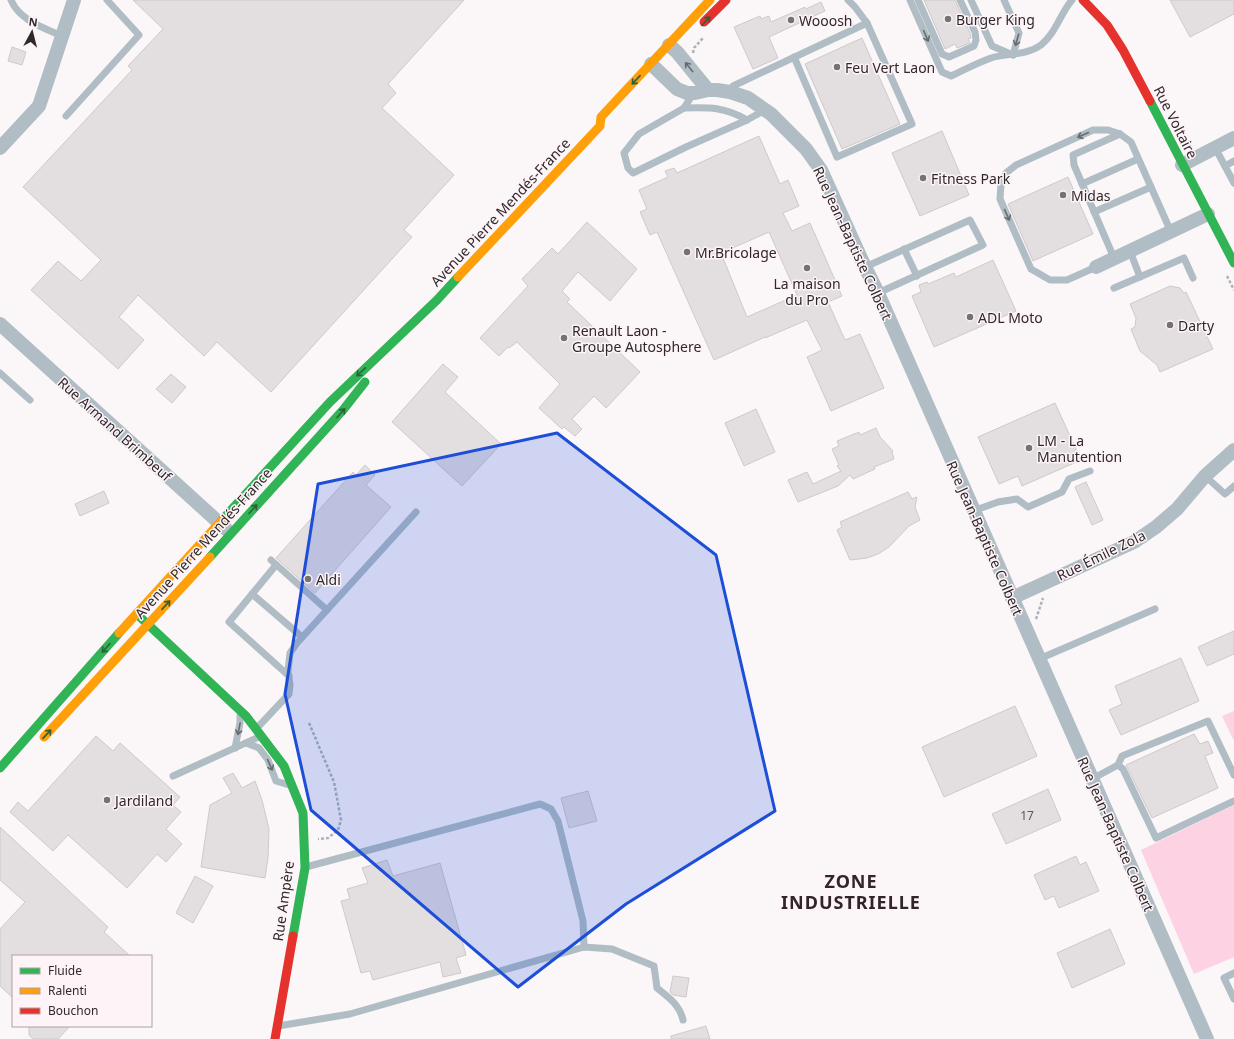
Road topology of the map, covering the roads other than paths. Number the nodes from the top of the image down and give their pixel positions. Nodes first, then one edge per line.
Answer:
1 (11, 0) edge
2 (74, 0) edge
3 (107, 0) edge
4 (710, 0) edge
5 (726, 0) edge
6 (848, 0) edge
7 (910, 0) edge
8 (918, 0) edge
9 (960, 0) edge
10 (971, 0) edge
11 (1004, 0) edge
12 (1072, 0) edge
13 (1083, 0) edge
14 (867, 23) junction
15 (696, 31) dead end
16 (62, 36) junction
17 (675, 50) junction
18 (1013, 55) junction
19 (794, 57) junction
20 (657, 71) junction
21 (702, 92) junction
22 (730, 92) junction
23 (684, 108) junction
24 (765, 110) junction
25 (66, 116) dead end
26 (747, 120) junction
27 (611, 122) dead end
28 (600, 126) junction
29 (1120, 134) junction
30 (1234, 138) edge
31 (0, 148) edge
32 (1214, 148) junction
33 (1138, 159) junction
34 (1234, 161) edge
35 (1182, 165) junction
36 (1225, 166) junction
37 (1234, 182) edge
38 (1082, 184) junction
39 (1151, 187) junction
40 (1094, 212) junction
41 (1208, 214) junction
42 (1171, 232) junction
43 (904, 249) junction
44 (1130, 251) junction
45 (1114, 258) junction
46 (1234, 263) edge
47 (865, 267) junction
48 (1096, 267) joint
49 (917, 276) junction
50 (1140, 277) junction
51 (1193, 278) dead end
52 (1114, 288) dead end
53 (878, 293) junction
54 (419, 316) junction
55 (0, 324) edge
56 (0, 373) edge
57 (30, 400) dead end
58 (1234, 450) edge
59 (1090, 471) dead end
60 (1205, 476) junction
61 (1234, 486) edge
62 (973, 511) junction
63 (416, 512) dead end
64 (220, 524) junction
65 (231, 534) junction
66 (252, 594) junction
67 (1012, 598) junction
68 (1154, 609) dead end
69 (326, 610) junction
70 (135, 617) junction
71 (148, 625) junction
72 (302, 637) junction
73 (1039, 659) junction
74 (289, 676) junction
75 (240, 710) junction
76 (259, 733) junction
77 (246, 743) junction
78 (37, 744) dead end
79 (235, 748) junction
80 (1118, 766) junction
81 (0, 768) edge
82 (1234, 775) edge
83 (173, 776) dead end
84 (1092, 779) junction
85 (292, 786) junction
86 (1234, 802) edge
87 (305, 868) junction
88 (584, 947) junction
89 (1234, 974) edge
90 (1234, 999) edge
91 (683, 1020) dead end
92 (277, 1026) junction
93 (275, 1039) edge
94 (1207, 1039) edge

1 - 16 lane
2 - 16 street
3 - 25 lane
4 - 17 main road, Avenue Pierre Mendés-France
15 -> 5 main road
6 - 14 lane
7 -> 18 lane
8 - 9 lane
10 - 18 lane
11 -> 18 lane
12 - 18 lane
13 - 35 main road, Rue Voltaire
14 - 19 lane
14 - 19 lane
16 - 31 street
17 - 20 main road, Avenue Pierre Mendés-France
21 -> 17 street
19 - 22 lane
20 - 21 street, Rue Jean-Baptiste Colbert
20 -> 28 main road, Avenue Pierre Mendés-France
21 - 22 street, Rue Jean-Baptiste Colbert
21 - 23 lane
22 - 24 street, Rue Jean-Baptiste Colbert
23 - 26 lane
23 - 26 lane
24 - 26 lane
24 - 47 street, Rue Jean-Baptiste Colbert
27 - 28 main road, Avenue Pierre Mendés-France
28 - 54 main road, Avenue Pierre Mendés-France
29 - 33 lane
29 - 38 lane
29 -> 48 lane
30 - 32 street
32 - 35 street
32 - 36 lane
33 - 38 lane
33 - 39 lane
34 - 36 lane
35 - 41 main road, Rue Voltaire
36 - 37 lane
38 - 40 lane
39 - 40 lane
39 - 42 lane
40 - 45 lane
41 - 42 street
41 - 46 main road, Rue Voltaire
42 - 44 street
43 - 47 lane
43 - 49 lane
43 - 49 lane
44 - 45 street
44 - 50 lane
45 - 48 street
47 - 53 street, Rue Jean-Baptiste Colbert
49 - 53 lane
50 - 51 lane
50 - 52 lane
53 - 62 street, Rue Jean-Baptiste Colbert
54 -> 64 main road, Avenue Pierre Mendés-France
65 -> 54 main road, Avenue Pierre Mendés-France
55 - 64 street, Rue Armand Brimbeuf
56 - 57 lane
58 - 60 street, Rue Émile Zola
59 - 62 lane
60 - 61 lane
60 - 67 street, Rue Émile Zola
62 - 67 street, Rue Jean-Baptiste Colbert
63 - 69 lane
64 - 65 street, Rue Armand Brimbeuf
64 - 70 main road, Avenue Pierre Mendés-France
71 -> 65 main road, Avenue Pierre Mendés-France
66 - 69 lane
66 - 72 lane
66 - 74 lane
67 - 73 street, Rue Jean-Baptiste Colbert
68 - 73 lane
69 - 72 lane
70 - 71 main road, Rue Ampère
70 -> 81 main road, Avenue Pierre Mendés-France
71 - 75 main road, Rue Ampère
78 -> 71 main road, Avenue Pierre Mendés-France
72 - 74 lane
73 - 84 street, Rue Jean-Baptiste Colbert
74 - 76 lane
75 - 76 main road, Rue Ampère
75 -> 79 lane
76 - 77 lane
76 - 85 main road, Rue Ampère
77 - 79 lane
77 -> 85 lane
79 - 83 lane
80 - 82 lane
80 - 84 lane
80 - 86 lane
84 - 94 street, Rue Jean-Baptiste Colbert
85 - 87 main road, Rue Ampère
87 - 88 lane
87 - 92 main road, Rue Ampère
88 - 91 lane
88 - 92 lane
89 - 90 lane
92 - 93 main road, Rue Ampère

